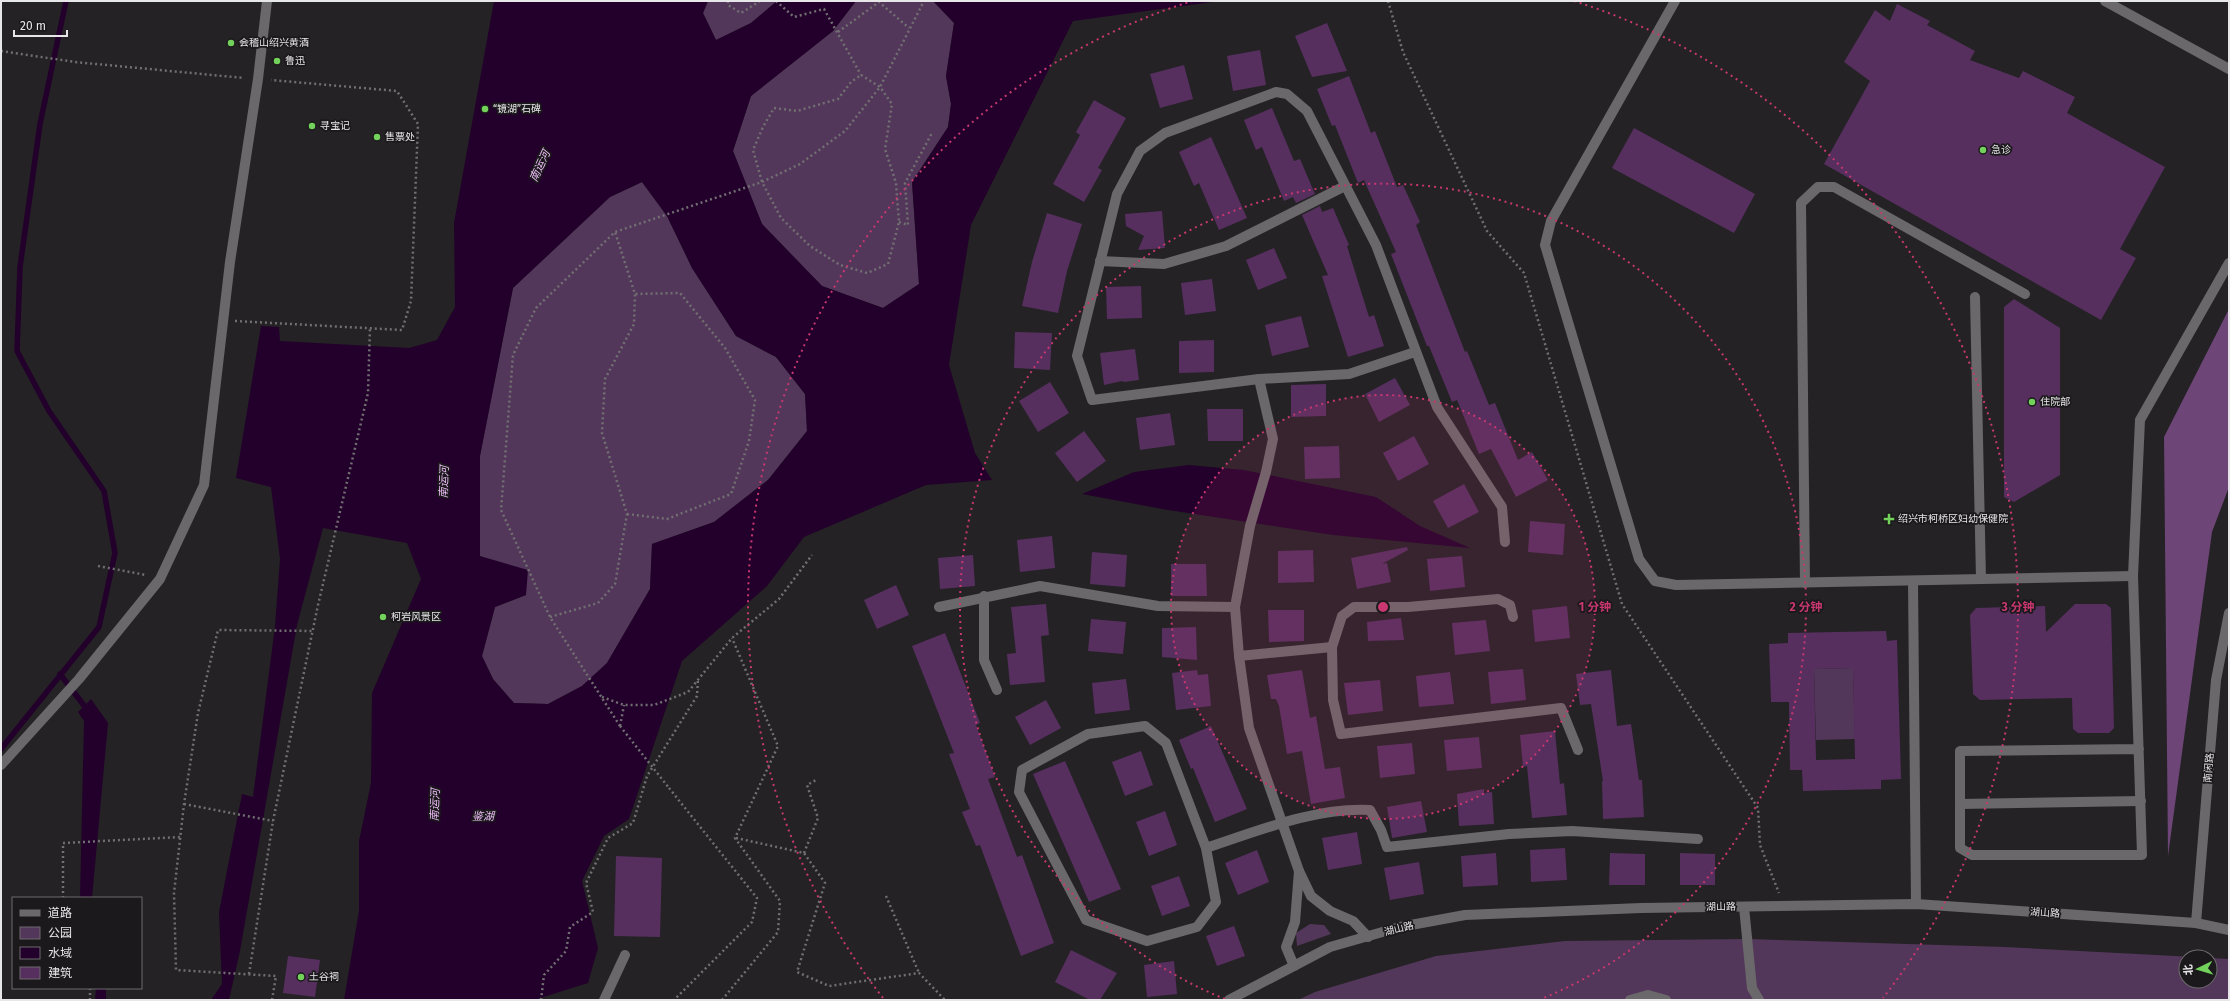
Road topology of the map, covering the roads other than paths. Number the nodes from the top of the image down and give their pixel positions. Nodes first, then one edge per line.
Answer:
1 (267, 1) edge
2 (1675, 1) edge
3 (2105, 1) edge
4 (2124, 5) edge
5 (2229, 69) edge
6 (1346, 186) junction
7 (1100, 261) junction
8 (2229, 264) edge
9 (2025, 294) dead end
10 (1975, 297) dead end
11 (1415, 352) junction
12 (1259, 379) junction
13 (1505, 542) dead end
14 (2133, 576) junction
15 (1981, 579) junction
16 (1914, 581) junction
17 (1805, 583) junction
18 (984, 596) junction
19 (939, 607) dead end
20 (1235, 607) junction
21 (2229, 613) edge
22 (1513, 617) dead end
23 (1332, 647) junction
24 (1239, 656) junction
25 (997, 690) dead end
26 (2139, 749) junction
27 (1578, 750) dead end
28 (1, 765) edge
29 (2141, 801) junction
30 (1960, 804) junction
31 (1282, 824) junction
32 (1698, 839) dead end
33 (1206, 848) junction
34 (1298, 872) junction
35 (1916, 904) junction
36 (1744, 907) junction
37 (2196, 923) junction
38 (2229, 930) edge
39 (1368, 937) junction
40 (625, 955) dead end
41 (1294, 966) junction
42 (604, 1000) edge
43 (1229, 1000) edge
44 (1630, 1000) edge
45 (1666, 1000) edge
46 (1759, 1000) edge

1 - 28 street
2 - 17 street
3 - 4 street
4 - 5 street
6 - 7 street
6 - 7 street
6 - 11 street
7 - 12 street
8 - 14 street
9 - 17 street
10 - 15 street
11 - 12 street
11 - 13 street
12 - 20 street
14 - 15 street
14 - 26 street
15 - 16 street
16 - 17 street
16 - 35 street
18 - 19 street
18 - 20 street
18 - 25 street
20 - 24 street
21 - 37 street, 南闲路
22 - 23 street
23 - 24 street
23 - 27 street
24 - 31 street
26 - 29 street
26 - 30 street
29 - 30 street
29 - 30 street
31 - 32 street
31 - 33 street
31 - 34 street
33 - 33 street
34 - 39 street
34 - 41 street
35 - 36 street, 湖山路
35 - 37 street, 湖山路
36 - 39 street, 湖山路
36 - 46 street
37 - 38 street, 湖山路
39 - 41 street, 湖山路
40 - 42 street
41 - 43 street, 湖山路
44 - 45 street

